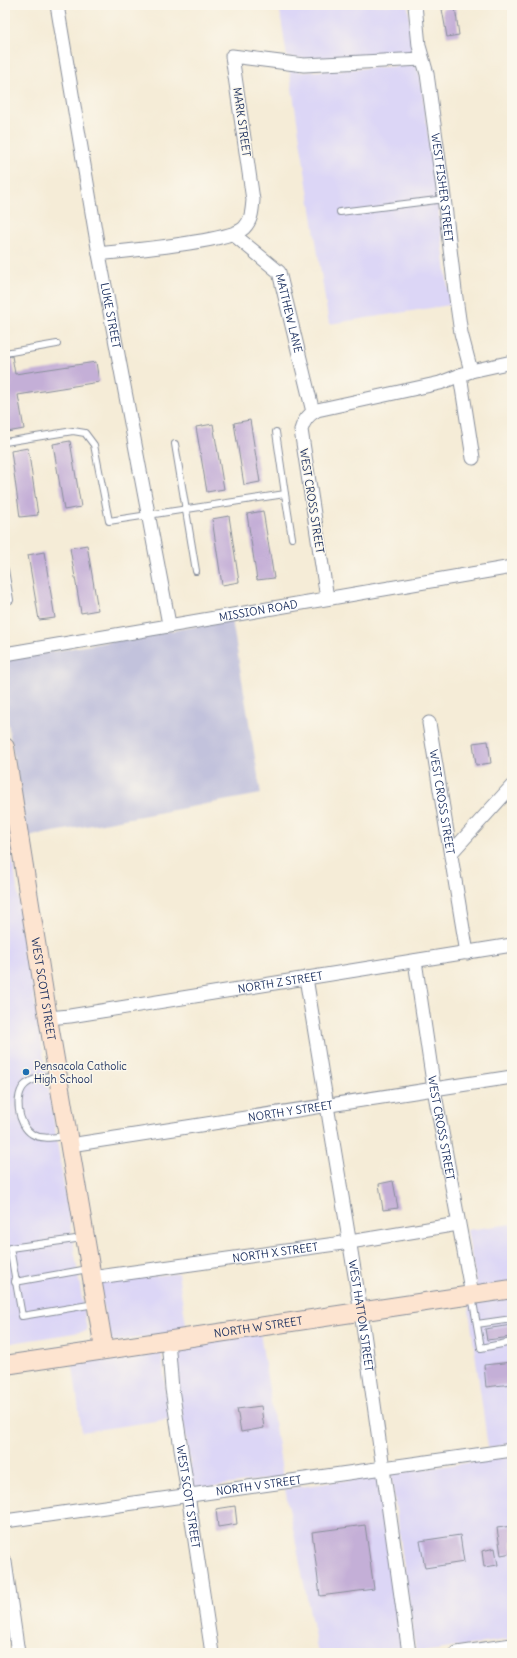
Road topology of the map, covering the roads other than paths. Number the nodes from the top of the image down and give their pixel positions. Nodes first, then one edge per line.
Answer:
1 (57, 5) edge
2 (414, 5) edge
3 (422, 59) junction
4 (445, 199) junction
5 (340, 212) dead end
6 (233, 234) junction
7 (99, 254) junction
8 (57, 344) dead end
9 (5, 353) edge
10 (512, 362) edge
11 (466, 373) junction
12 (315, 411) junction
13 (276, 432) dead end
14 (5, 442) edge
15 (175, 444) dead end
16 (473, 458) dead end
17 (285, 494) junction
18 (186, 509) junction
19 (149, 515) junction
20 (292, 538) dead end
21 (512, 567) edge
22 (5, 570) edge
23 (196, 571) dead end
24 (327, 598) junction
25 (10, 600) dead end
26 (169, 624) junction
27 (5, 654) edge
28 (429, 723) dead end
29 (5, 747) edge
30 (512, 786) edge
31 (451, 853) junction
32 (512, 945) edge
33 (468, 953) junction
34 (415, 961) junction
35 (306, 978) junction
36 (48, 1018) junction
37 (58, 1075) junction
38 (512, 1077) edge
39 (434, 1089) junction
40 (327, 1106) junction
41 (69, 1140) junction
42 (458, 1224) junction
43 (85, 1238) junction
44 (350, 1242) junction
45 (90, 1273) junction
46 (15, 1282) junction
47 (512, 1289) edge
48 (472, 1295) junction
49 (96, 1304) junction
50 (361, 1312) junction
51 (510, 1321) edge
52 (477, 1324) junction
53 (168, 1340) junction
54 (507, 1341) edge
55 (104, 1349) junction
56 (5, 1365) edge
57 (512, 1450) edge
58 (383, 1469) junction
59 (188, 1496) junction
60 (5, 1522) edge
61 (5, 1562) edge
62 (512, 1645) edge
63 (18, 1653) edge
64 (212, 1653) edge
65 (409, 1653) edge
66 (457, 1653) edge

1 - 7 street, LUKE STREET
2 - 3 street, WEST FISHER STREET
3 - 4 street, WEST FISHER STREET
3 - 6 street, MARK STREET
4 - 5 lane
4 - 11 street, WEST FISHER STREET
6 - 7 street, MARK STREET
6 - 12 street, MATTHEW LANE
7 - 19 street, LUKE STREET
8 - 9 lane
10 - 11 street
11 - 12 street
11 - 16 street, WEST FISHER STREET
12 - 24 street, WEST CROSS STREET
13 - 17 lane
14 - 19 lane
15 - 18 lane
17 - 18 lane
17 - 20 lane
18 - 19 lane
18 - 23 lane
19 - 26 street, LUKE STREET
21 - 24 street, MISSION ROAD
22 - 25 lane
24 - 26 street, MISSION ROAD
26 - 27 street, MISSION ROAD
28 - 31 street, WEST CROSS STREET
29 - 36 street, WEST SCOTT STREET
30 - 31 street
31 - 33 street, WEST CROSS STREET
32 - 33 street, NORTH Z STREET
33 - 34 street, NORTH Z STREET
34 - 35 street, NORTH Z STREET
34 - 39 street, WEST CROSS STREET
35 - 36 street, NORTH Z STREET
35 - 40 street, WEST HATTON STREET
36 - 37 street, WEST SCOTT STREET
37 - 41 street, WEST SCOTT STREET
37 - 41 lane
38 - 39 street, NORTH Y STREET
39 - 40 street, NORTH Y STREET
39 - 42 street, WEST CROSS STREET
40 - 41 street, NORTH Y STREET
40 - 44 street, WEST HATTON STREET
41 - 43 street, WEST SCOTT STREET
42 - 44 street, NORTH X STREET
42 - 48 street, WEST CROSS STREET
43 - 45 street, WEST SCOTT STREET
43 - 46 lane
44 - 45 street, NORTH X STREET
44 - 50 street, WEST HATTON STREET
45 - 46 lane
45 - 49 street, WEST SCOTT STREET
46 - 49 lane
47 - 48 street, NORTH W STREET
48 - 50 street, NORTH W STREET
48 - 52 lane
49 - 55 street, WEST SCOTT STREET
50 - 53 street, NORTH W STREET
50 - 58 street, WEST HATTON STREET
51 - 52 lane
52 - 54 lane
53 - 55 street, NORTH W STREET
53 - 59 street, WEST SCOTT STREET
55 - 56 street, NORTH W STREET
57 - 58 street, NORTH V STREET
58 - 59 street, NORTH V STREET
58 - 65 street, WEST HATTON STREET
59 - 60 street, NORTH V STREET
59 - 64 street, WEST SCOTT STREET
61 - 63 street
62 - 66 street

